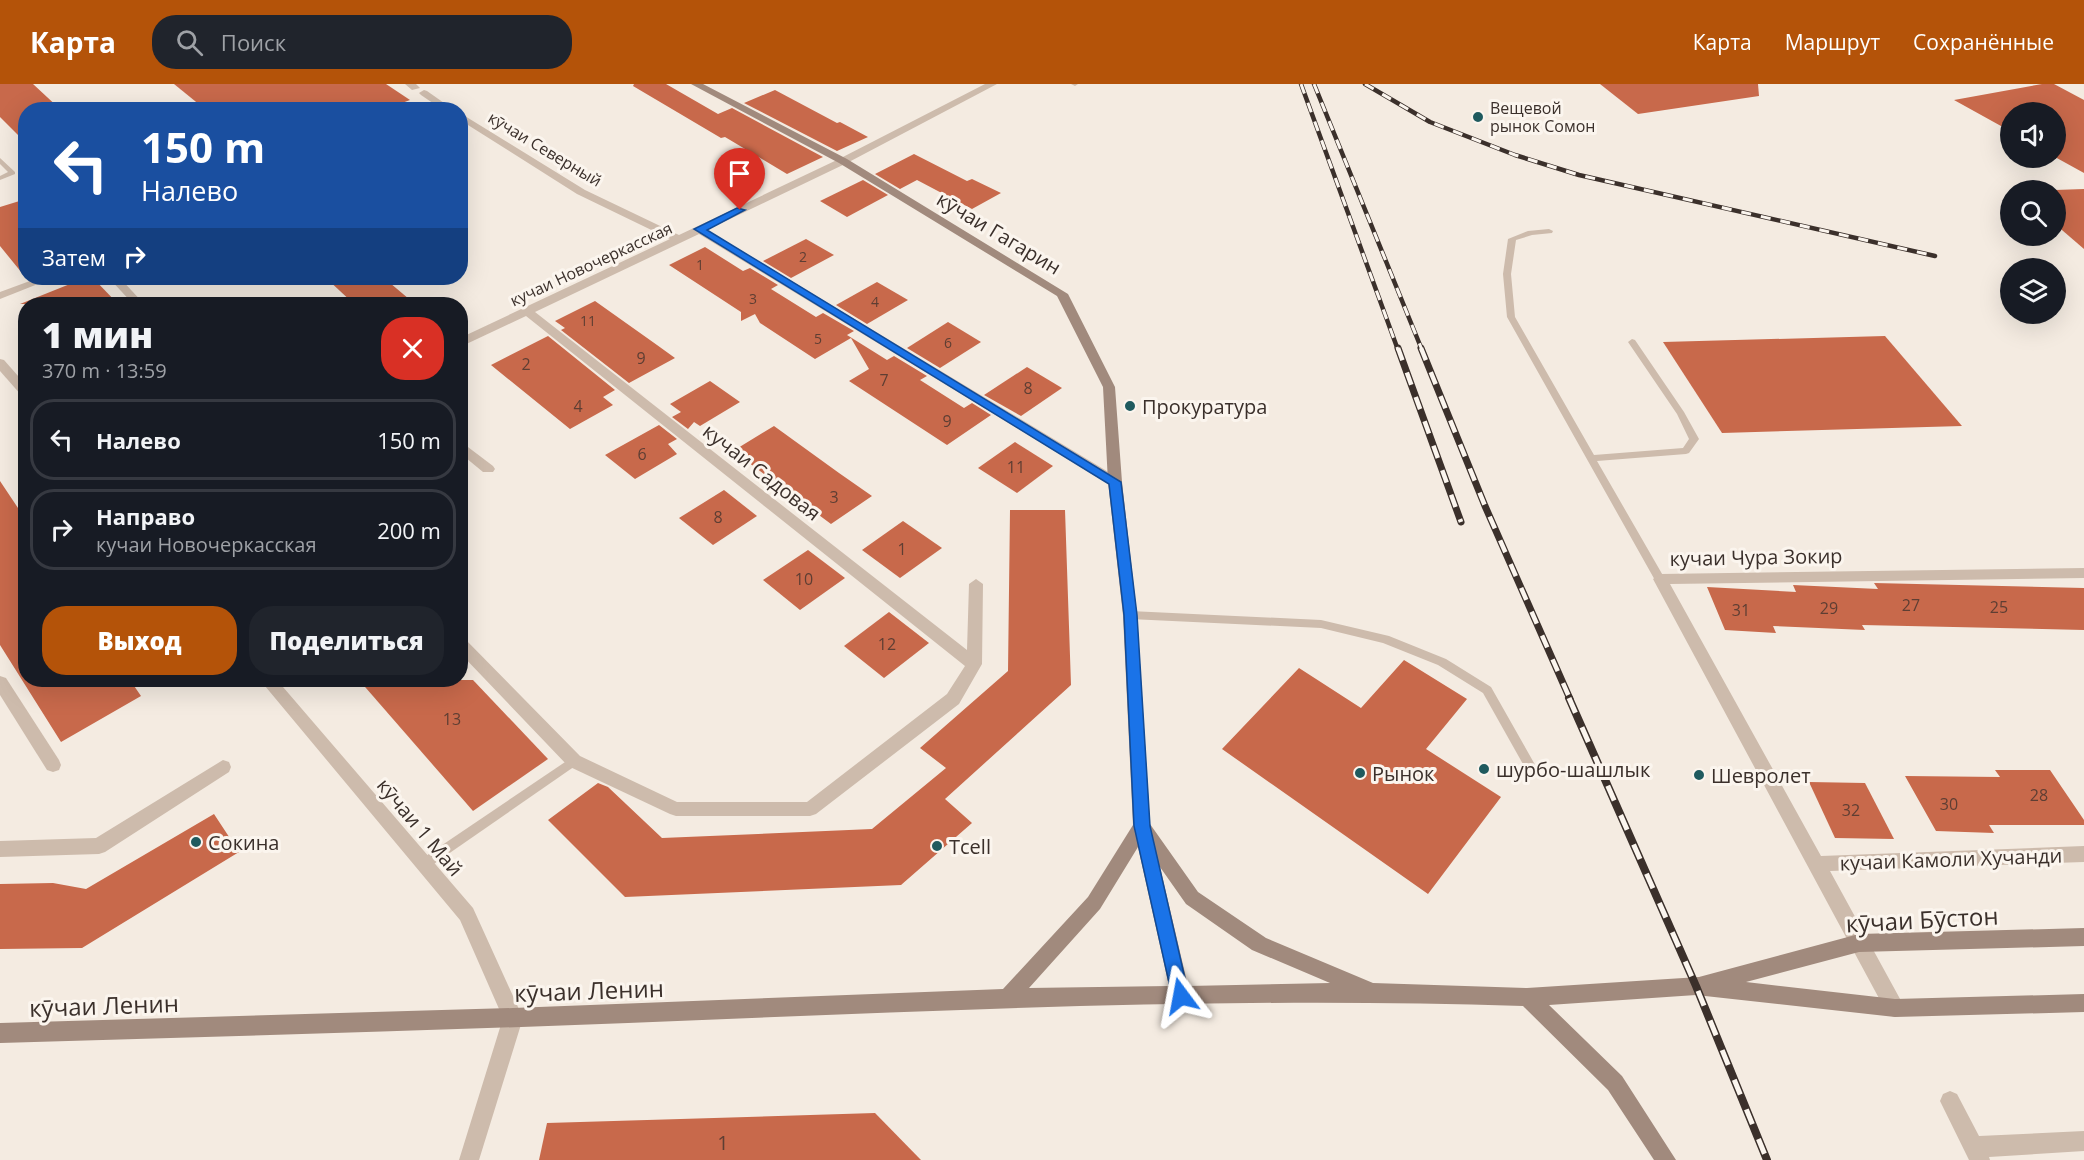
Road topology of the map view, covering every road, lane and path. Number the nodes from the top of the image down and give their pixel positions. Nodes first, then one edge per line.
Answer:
1 (696, 84) edge
2 (970, 84) edge
3 (987, 87) edge
4 (416, 88) edge
5 (438, 102) edge
6 (468, 121) edge
7 (0, 160) edge
8 (843, 161) junction
9 (0, 178) edge
10 (699, 229) junction
11 (1549, 231) dead end
12 (679, 239) junction
13 (29, 285) edge
14 (121, 285) edge
15 (0, 296) edge
16 (132, 297) edge
17 (526, 311) junction
18 (468, 339) edge
19 (1632, 342) dead end
20 (0, 363) edge
21 (18, 384) edge
22 (468, 452) edge
23 (1592, 458) junction
24 (488, 469) dead end
25 (1115, 482) junction
26 (2084, 573) edge
27 (1660, 579) junction
28 (976, 584) dead end
29 (1130, 615) junction
30 (468, 651) edge
31 (974, 664) junction
32 (0, 682) edge
33 (274, 687) edge
34 (574, 761) junction
35 (53, 765) dead end
36 (223, 767) dead end
37 (1532, 771) dead end
38 (1142, 826) junction
39 (0, 849) edge
40 (2084, 854) edge
41 (424, 864) junction
42 (1817, 864) junction
43 (2084, 938) edge
44 (1859, 943) junction
45 (1696, 986) junction
46 (1375, 992) junction
47 (1181, 996) junction
48 (1527, 997) junction
49 (1007, 998) junction
50 (2084, 1004) edge
51 (1894, 1008) junction
52 (513, 1018) junction
53 (0, 1033) edge
54 (1950, 1101) dead end
55 (2084, 1141) edge
56 (1977, 1154) edge
57 (469, 1160) edge
58 (1666, 1160) edge

1 - 8 main road, кӯчаи Гагарин
2 - 3 street
3 - 8 street, кучаи Новочеркасская
4 - 5 street
6 - 12 street, кӯчаи Северный
7 - 9 lane
8 - 10 street, кучаи Новочеркасская
8 - 25 main road, кӯчаи Гагарин
10 - 12 street, кучаи Новочеркасская
10 - 25 street
11 - 23 lane
12 - 17 street, кучаи Новочеркасская
13 - 15 street
14 - 16 street
17 - 18 street, кучаи Новочеркасская
17 - 31 street, кучаи Садовая
19 - 23 lane
20 - 21 street
22 - 24 street
23 - 27 lane
25 - 29 main road, кӯчаи Гагарин
26 - 27 street, кучаи Чура Зокир
27 - 42 street, кучаи Чура Зокир
28 - 31 street
29 - 37 lane
29 - 38 main road, кӯчаи Гагарин
30 - 34 street
31 - 34 street
32 - 35 street
33 - 41 street, кӯчаи 1 Май
34 - 41 lane
36 - 39 street
38 - 46 main road
38 - 47 main road, кӯчаи Гагарин
38 - 49 main road
40 - 42 street, кучаи Камоли Хучанди
41 - 52 street, кӯчаи 1 Май
42 - 44 street, кучаи Чура Зокир
43 - 44 main road, кӯчаи Бӯстон
44 - 45 main road, кӯчаи Бӯстон
44 - 51 street, кучаи Чура Зокир
45 - 48 main road, кӯчаи Ленин
45 - 51 main road
46 - 47 main road, кӯчаи Ленин
46 - 48 main road, кӯчаи Ленин
47 - 49 main road, кӯчаи Ленин
48 - 58 main road
49 - 52 main road, кӯчаи Ленин
50 - 51 main road
52 - 53 main road, кӯчаи Ленин
52 - 57 street
54 - 56 street
55 - 56 street

